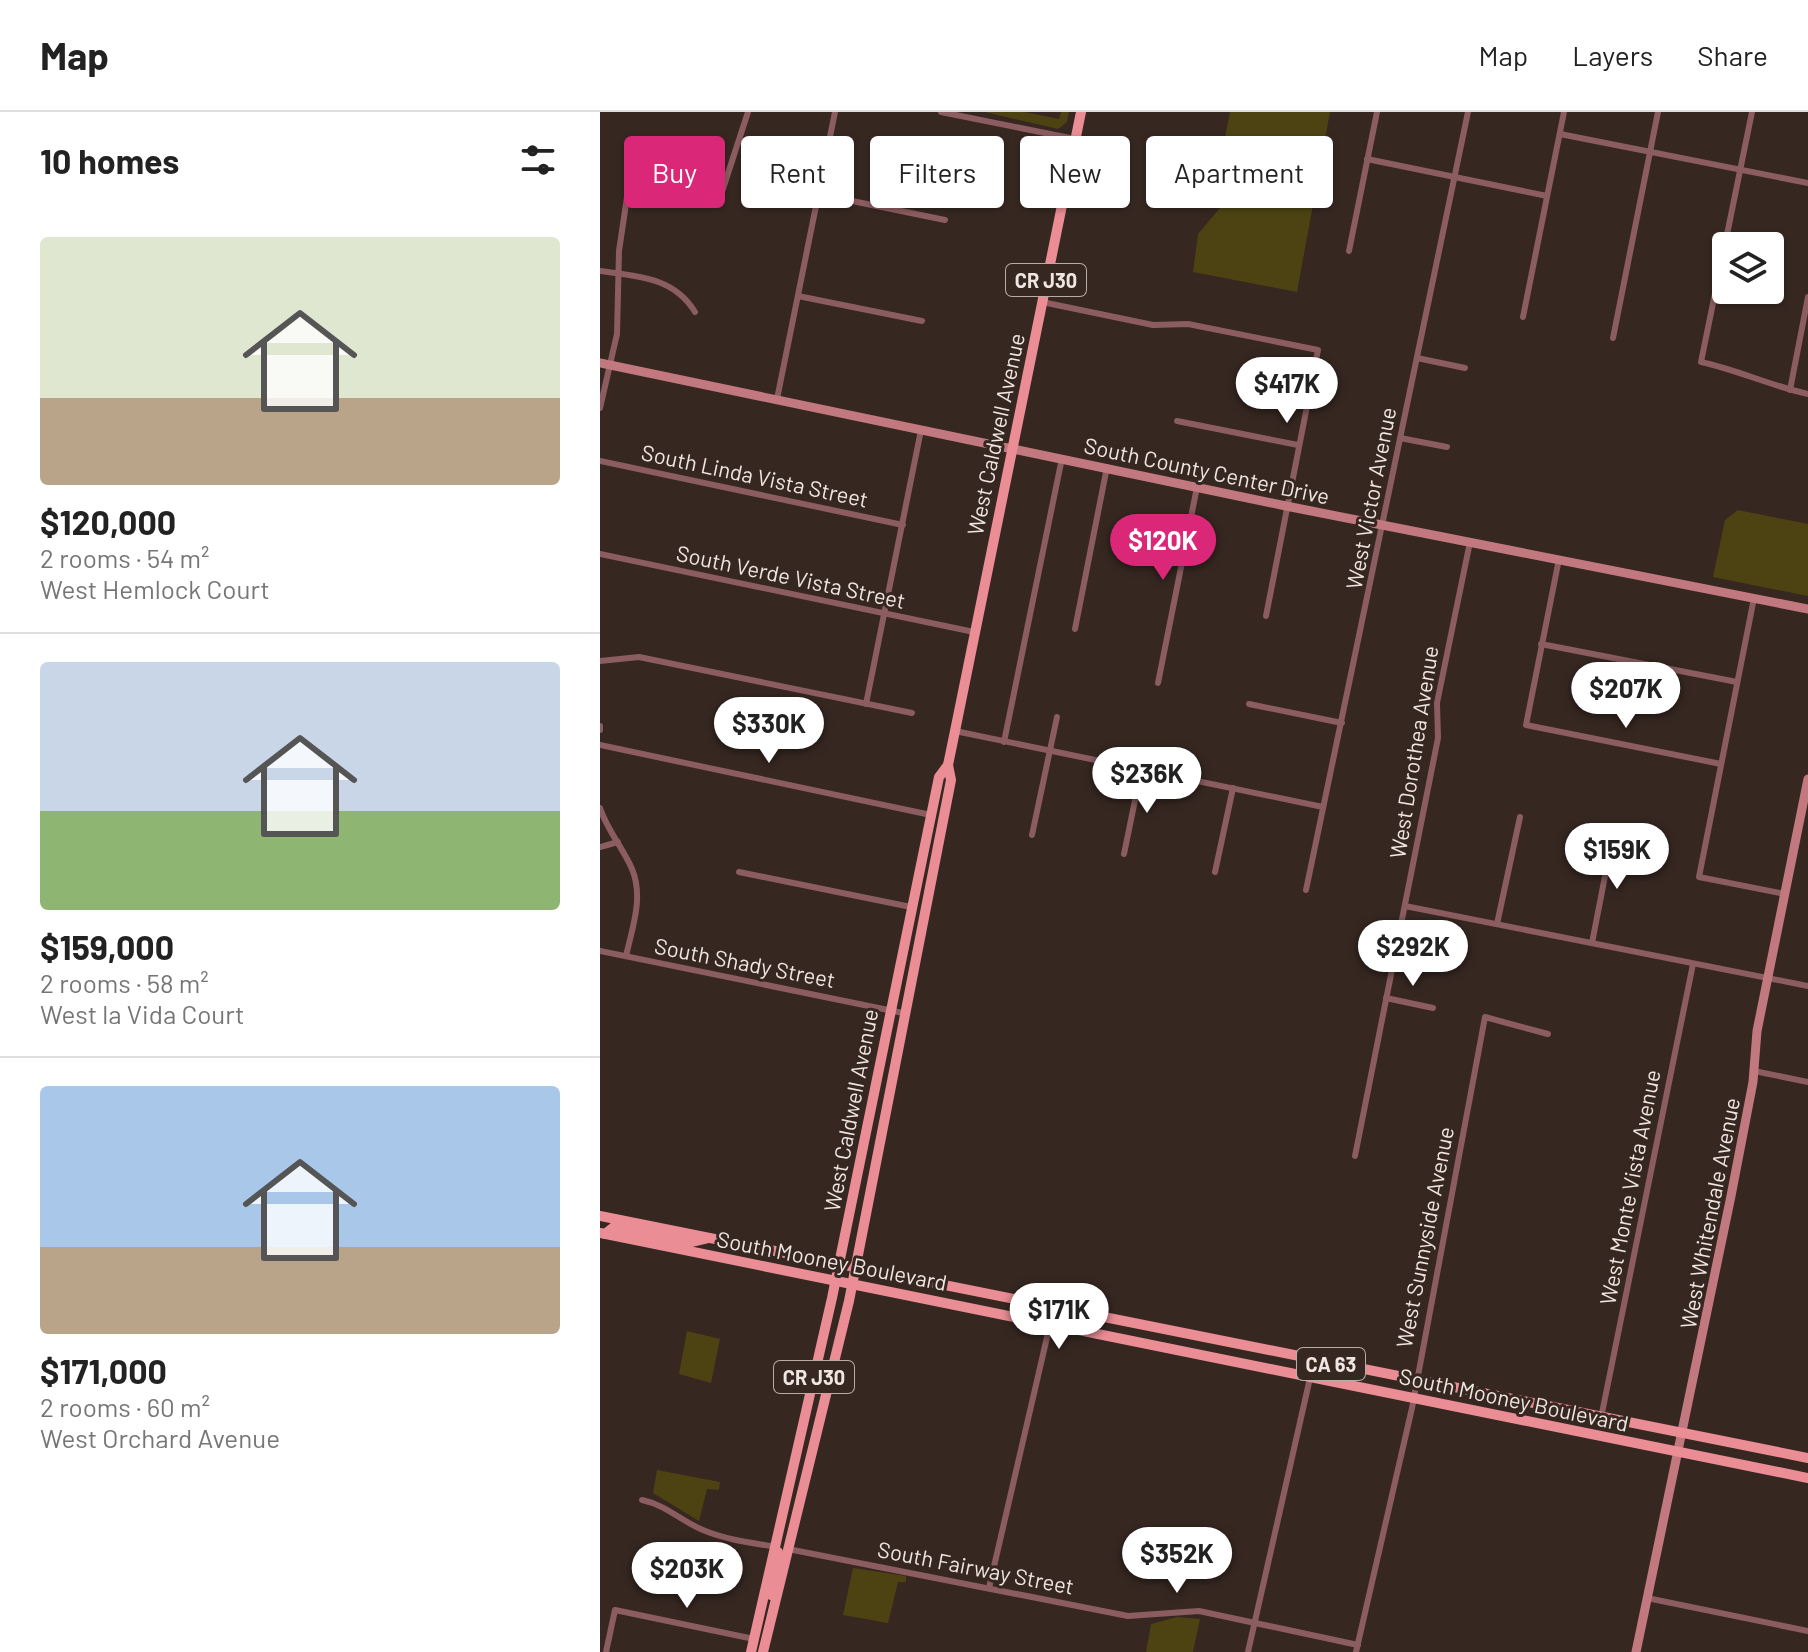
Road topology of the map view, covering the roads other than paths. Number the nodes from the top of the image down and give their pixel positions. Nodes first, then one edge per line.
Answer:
1 (748, 112) edge
2 (835, 112) edge
3 (941, 112) edge
4 (1081, 112) edge
5 (1377, 112) edge
6 (1468, 112) edge
7 (1564, 112) edge
8 (1658, 112) edge
9 (1752, 112) edge
10 (1560, 134) junction
11 (830, 136) edge
12 (1060, 136) edge
13 (1076, 136) edge
14 (1650, 152) junction
15 (1367, 159) junction
16 (1740, 169) junction
17 (1455, 177) junction
18 (725, 183) edge
19 (1808, 183) edge
20 (1547, 196) junction
21 (854, 201) edge
22 (627, 208) edge
23 (815, 208) edge
24 (1061, 208) edge
25 (945, 220) dead end
26 (1349, 251) dead end
27 (600, 271) edge
28 (619, 274) junction
29 (798, 296) junction
30 (1808, 297) edge
31 (1042, 302) junction
32 (695, 312) dead end
33 (1523, 317) dead end
34 (922, 321) dead end
35 (1613, 338) dead end
36 (1417, 358) junction
37 (600, 363) edge
38 (611, 365) junction
39 (1465, 368) dead end
40 (1790, 390) junction
41 (1808, 394) edge
42 (777, 399) junction
43 (600, 408) edge
44 (1177, 421) dead end
45 (921, 430) junction
46 (1400, 438) junction
47 (1298, 445) junction
48 (1447, 447) dead end
49 (1013, 448) junction
50 (1062, 458) junction
51 (600, 461) edge
52 (1107, 467) junction
53 (1197, 487) junction
54 (1286, 506) junction
55 (1381, 524) junction
56 (903, 525) junction
57 (1470, 542) junction
58 (600, 554) edge
59 (1559, 559) junction
60 (1754, 598) junction
61 (1808, 609) edge
62 (884, 614) junction
63 (1266, 616) dead end
64 (1075, 629) dead end
65 (974, 632) junction
66 (1541, 644) junction
67 (600, 661) edge
68 (1737, 682) junction
69 (1158, 683) dead end
70 (866, 704) junction
71 (1249, 704) dead end
72 (912, 713) dead end
73 (1057, 717) dead end
74 (1342, 723) junction
75 (955, 731) junction
76 (1004, 742) junction
77 (600, 745) edge
78 (1050, 751) junction
79 (1721, 764) junction
80 (948, 765) junction
81 (1141, 771) junction
82 (1808, 779) edge
83 (1233, 788) junction
84 (1323, 807) junction
85 (600, 808) edge
86 (931, 815) junction
87 (1520, 817) dead end
88 (1032, 835) dead end
89 (1613, 835) dead end
90 (618, 842) junction
91 (600, 847) edge
92 (1124, 854) dead end
93 (739, 872) dead end
94 (1215, 872) dead end
95 (1306, 890) dead end
96 (928, 892) junction
97 (1785, 894) junction
98 (1405, 906) junction
99 (911, 907) junction
100 (1497, 924) junction
101 (1592, 943) junction
102 (600, 951) edge
103 (626, 956) junction
104 (1693, 964) junction
105 (1768, 978) junction
106 (1808, 986) edge
107 (1386, 998) junction
108 (1433, 1008) dead end
109 (890, 1010) junction
110 (903, 1013) junction
111 (1548, 1034) dead end
112 (1754, 1071) junction
113 (1808, 1082) edge
114 (1355, 1156) dead end
115 (602, 1225) edge
116 (712, 1237) junction
117 (839, 1262) junction
118 (856, 1266) junction
119 (836, 1282) junction
120 (853, 1285) junction
121 (1054, 1307) junction
122 (1050, 1325) junction
123 (1310, 1378) junction
124 (1415, 1381) junction
125 (1413, 1398) junction
126 (1601, 1418) junction
127 (1684, 1434) junction
128 (1680, 1453) junction
129 (1808, 1458) edge
130 (1808, 1478) edge
131 (642, 1500) dead end
132 (775, 1547) junction
133 (790, 1550) junction
134 (989, 1588) junction
135 (1647, 1598) junction
136 (1255, 1623) junction
137 (1808, 1631) edge
138 (754, 1639) junction
139 (1357, 1648) edge
140 (606, 1652) edge
141 (751, 1652) edge
142 (760, 1652) edge
143 (1248, 1652) edge
144 (1636, 1652) edge

1 - 18 street
2 - 11 street
3 - 12 street
4 - 13 main road, West Caldwell Avenue / CR J30
5 - 15 street
6 - 17 street, West Victor Avenue
7 - 10 street
8 - 14 street
9 - 16 street
10 - 14 street
10 - 20 street
14 - 16 street
14 - 35 street
15 - 17 street
15 - 26 street
16 - 19 street
16 - 40 street
17 - 20 street
17 - 36 street, West Victor Avenue
20 - 33 street
21 - 25 street
22 - 28 street
23 - 29 street
24 - 31 main road, West Caldwell Avenue / CR J30
27 - 28 street
28 - 32 street
28 - 38 street
29 - 34 street
29 - 42 street
30 - 40 street
31 - 47 street
31 - 49 main road, West Caldwell Avenue / CR J30
36 - 39 street
36 - 46 street, West Victor Avenue
37 - 38 street, South County Center Drive
38 - 42 street, South County Center Drive
38 - 43 street
40 - 41 street
42 - 45 street, South County Center Drive
44 - 47 street
45 - 49 street, South County Center Drive
45 - 56 street
46 - 48 street
46 - 55 street, West Victor Avenue
47 - 54 street
49 - 50 street, South County Center Drive
49 - 65 main road, West Caldwell Avenue / CR J30
50 - 52 street, South County Center Drive
50 - 76 street
51 - 56 street, South Linda Vista Street
52 - 53 street, South County Center Drive
52 - 64 street
53 - 54 street, South County Center Drive
53 - 69 street
54 - 55 street, South County Center Drive
54 - 63 street
55 - 57 street, South County Center Drive
55 - 74 street, West Victor Avenue
56 - 62 street
57 - 59 street, South County Center Drive
57 - 98 street, West Dorothea Avenue
58 - 62 street, South Verde Vista Street
59 - 60 street, South County Center Drive
59 - 66 street
60 - 61 street, South County Center Drive
60 - 68 street
62 - 65 street, South Verde Vista Street
62 - 70 street
65 - 75 main road, West Caldwell Avenue / CR J30
66 - 68 street
66 - 79 street
67 - 70 street
68 - 79 street
70 - 72 street
71 - 74 street
73 - 78 street
74 - 84 street, West Victor Avenue
75 - 76 street
75 - 80 main road, West Caldwell Avenue / CR J30
76 - 78 street
77 - 86 street
78 - 81 street
78 - 88 street
79 - 97 street
80 - 86 main road, West Caldwell Avenue / CR J30
80 - 96 main road, West Caldwell Avenue / CR J30
81 - 83 street
81 - 92 street
82 - 97 street, West Whitendale Avenue
83 - 84 street
83 - 94 street
84 - 95 street, West Victor Avenue
85 - 90 street
86 - 96 main road
86 - 99 main road, West Caldwell Avenue / CR J30
87 - 100 street
89 - 101 street
90 - 91 street
90 - 103 street
93 - 99 street
96 - 110 main road, West Caldwell Avenue / CR J30
97 - 105 street, West Whitendale Avenue
98 - 100 street
98 - 107 street, West Dorothea Avenue
99 - 109 main road, West Caldwell Avenue / CR J30
100 - 101 street
101 - 104 street
102 - 103 street, South Shady Street
103 - 109 street, South Shady Street
104 - 105 street
104 - 126 street, West Monte Vista Avenue
105 - 106 street
105 - 112 street, West Whitendale Avenue
107 - 108 street
107 - 114 street, West Dorothea Avenue
109 - 110 street, South Shady Street
109 - 117 main road, West Caldwell Avenue / CR J30
110 - 118 main road, West Caldwell Avenue / CR J30
111 - 124 street, West Sunnyside Avenue
112 - 113 street
112 - 127 street, West Whitendale Avenue
115 - 116 main road, South Mooney Boulevard / CA 63
115 - 116 main road
115 - 119 main road, South Mooney Boulevard / CA 63
116 - 117 main road, South Mooney Boulevard / CA 63
117 - 118 main road, South Mooney Boulevard / CA 63
117 - 119 main road, West Caldwell Avenue / CR J30
118 - 120 main road, West Caldwell Avenue / CR J30
118 - 121 main road, South Mooney Boulevard / CA 63
119 - 120 main road, South Mooney Boulevard / CA 63
119 - 132 main road, West Caldwell Avenue / CR J30
120 - 122 main road, South Mooney Boulevard / CA 63
120 - 133 main road, West Caldwell Avenue / CR J30
121 - 122 street
121 - 124 main road, South Mooney Boulevard / CA 63
122 - 123 main road, South Mooney Boulevard / CA 63
122 - 134 street
123 - 125 main road, South Mooney Boulevard / CA 63
123 - 136 street
124 - 125 street, West Sunnyside Avenue
124 - 126 main road, South Mooney Boulevard / CA 63
125 - 128 main road, South Mooney Boulevard / CA 63
125 - 139 street, West Sunnyside Avenue
126 - 127 main road, South Mooney Boulevard / CA 63
127 - 128 street, West Whitendale Avenue
127 - 129 main road, South Mooney Boulevard / CA 63
128 - 130 main road, South Mooney Boulevard / CA 63
128 - 135 street, West Whitendale Avenue
131 - 132 street, South Fairway Street
132 - 133 street, South Fairway Street
132 - 138 main road, West Caldwell Avenue / CR J30
132 - 142 main road
133 - 134 street, South Fairway Street
133 - 142 main road, West Caldwell Avenue / CR J30
134 - 136 street, South Fairway Street
135 - 137 street
135 - 144 street, West Whitendale Avenue
136 - 139 street, South Fairway Street
136 - 143 street
138 - 140 street
138 - 141 main road, West Caldwell Avenue / CR J30

